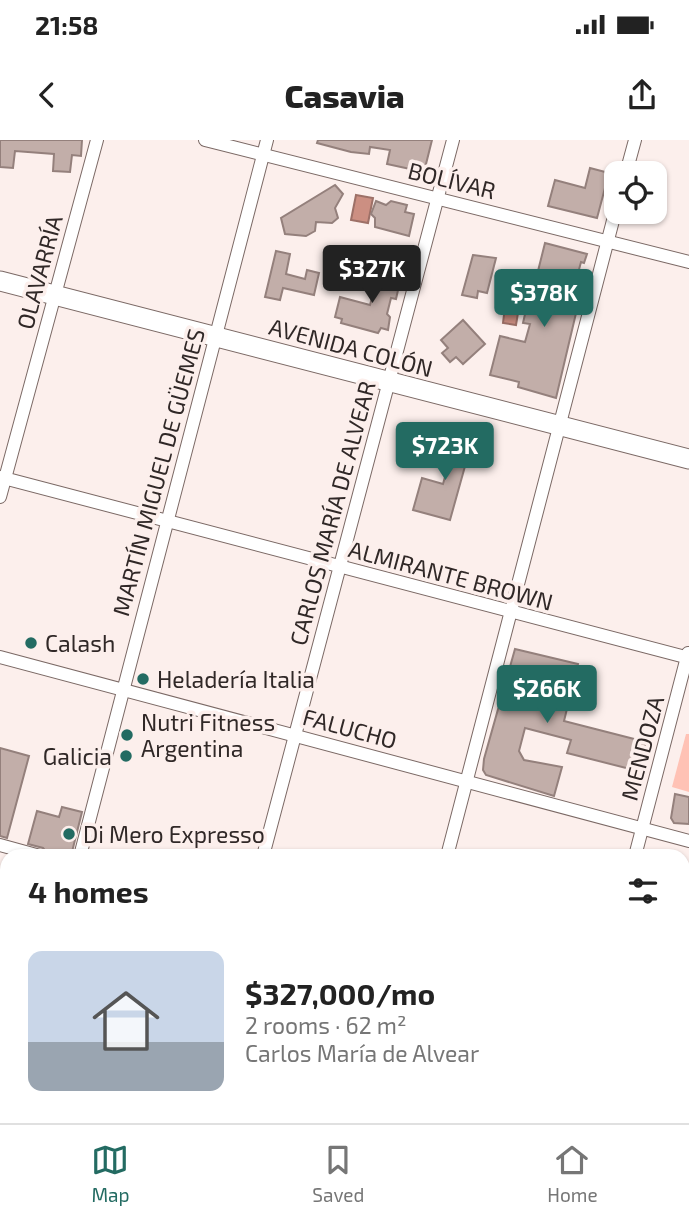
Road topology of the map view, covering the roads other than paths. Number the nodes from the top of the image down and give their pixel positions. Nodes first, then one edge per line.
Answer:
1 (97, 140) edge
2 (205, 140) edge
3 (453, 140) edge
4 (635, 140) edge
5 (265, 146) edge
6 (629, 161) edge
7 (438, 198) junction
8 (612, 224) edge
9 (607, 240) junction
10 (689, 262) edge
11 (0, 281) edge
12 (55, 295) junction
13 (215, 337) junction
14 (388, 382) junction
15 (559, 426) junction
16 (689, 459) edge
17 (3, 477) edge
18 (0, 497) edge
19 (167, 521) junction
20 (338, 568) junction
21 (511, 612) junction
22 (688, 655) edge
23 (0, 657) edge
24 (123, 690) junction
25 (295, 734) junction
26 (467, 781) junction
27 (642, 829) junction
28 (689, 841) edge
29 (82, 849) edge
30 (265, 849) edge
31 (449, 849) edge
32 (637, 849) edge

1 - 12 street, OLAVARRÍA
2 - 5 street, BOLÍVAR
3 - 7 street, CARLOS MARÍA DE ALVEAR
4 - 6 street
5 - 7 street, BOLÍVAR
5 - 13 street, MARTÍN MIGUEL DE GÜEMES
7 - 9 street, BOLÍVAR
7 - 14 street, CARLOS MARÍA DE ALVEAR
8 - 9 street
9 - 10 street, BOLÍVAR
9 - 15 street
11 - 12 main road, AVENIDA COLÓN
12 - 13 main road, AVENIDA COLÓN
12 - 17 street, OLAVARRÍA
13 - 14 main road, AVENIDA COLÓN
13 - 19 street, MARTÍN MIGUEL DE GÜEMES
14 - 15 main road, AVENIDA COLÓN
14 - 20 street, CARLOS MARÍA DE ALVEAR
15 - 16 main road, AVENIDA COLÓN
15 - 21 street
17 - 18 street, OLAVARRÍA
17 - 19 street, ALMIRANTE BROWN
19 - 20 street, ALMIRANTE BROWN
19 - 24 street, MARTÍN MIGUEL DE GÜEMES
20 - 21 street, ALMIRANTE BROWN
20 - 25 street, CARLOS MARÍA DE ALVEAR
21 - 22 street, ALMIRANTE BROWN
21 - 26 street
22 - 27 street, MENDOZA
23 - 24 street, FALUCHO
24 - 25 street, FALUCHO
24 - 29 street, MARTÍN MIGUEL DE GÜEMES
25 - 26 street, FALUCHO
25 - 30 street, CARLOS MARÍA DE ALVEAR
26 - 27 street, FALUCHO
26 - 31 street
27 - 28 street, FALUCHO
27 - 32 street, MENDOZA

